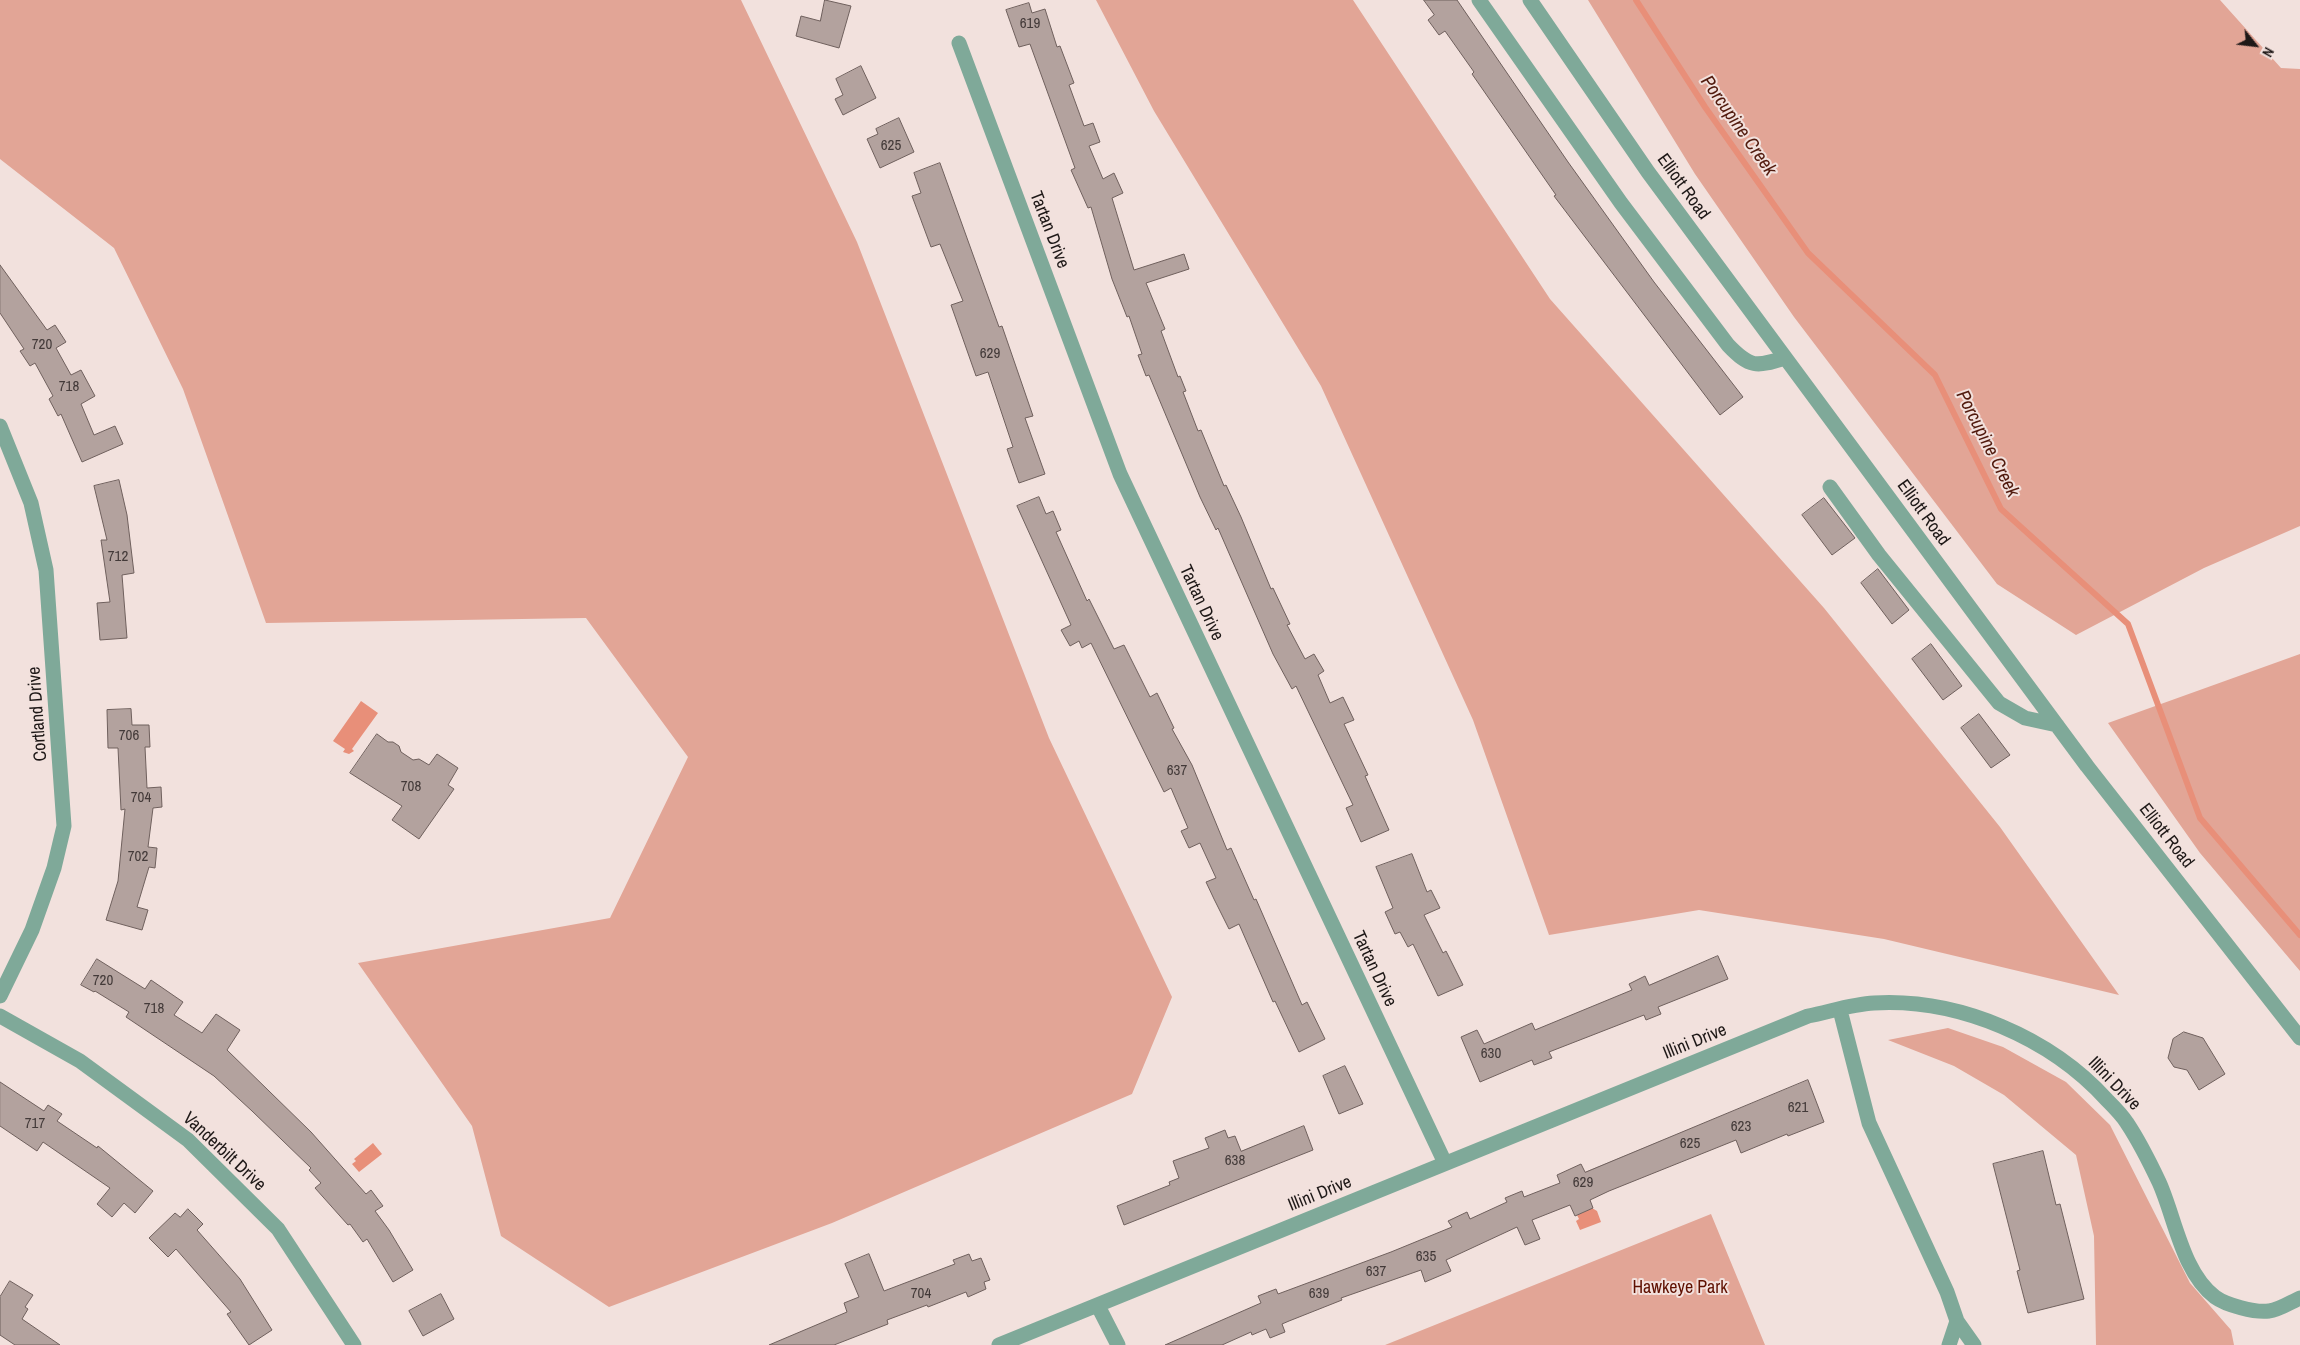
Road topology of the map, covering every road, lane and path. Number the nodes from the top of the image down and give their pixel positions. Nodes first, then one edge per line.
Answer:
1 (1479, 0) edge
2 (1530, 0) edge
3 (959, 44) dead end
4 (1785, 358) junction
5 (0, 426) edge
6 (1830, 487) dead end
7 (2057, 725) junction
8 (0, 996) edge
9 (1840, 1010) junction
10 (0, 1016) edge
11 (2300, 1038) edge
12 (1445, 1163) junction
13 (2300, 1298) edge
14 (1098, 1306) junction
15 (1957, 1321) junction
16 (354, 1345) edge
17 (999, 1345) edge
18 (1118, 1345) edge
19 (1949, 1345) edge
20 (1974, 1345) edge

1 - 4 street
2 - 4 street, Elliott Road
3 - 12 street, Tartan Drive
4 - 7 street, Elliott Road
5 - 8 street, Cortland Drive
6 - 7 street
7 - 11 street, Elliott Road
9 - 12 street, Illini Drive
9 - 13 street, Illini Drive
9 - 15 street
10 - 16 street, Vanderbilt Drive
12 - 14 street, Illini Drive
14 - 17 street, Illini Drive
14 - 18 street
15 - 19 street
15 - 20 street

